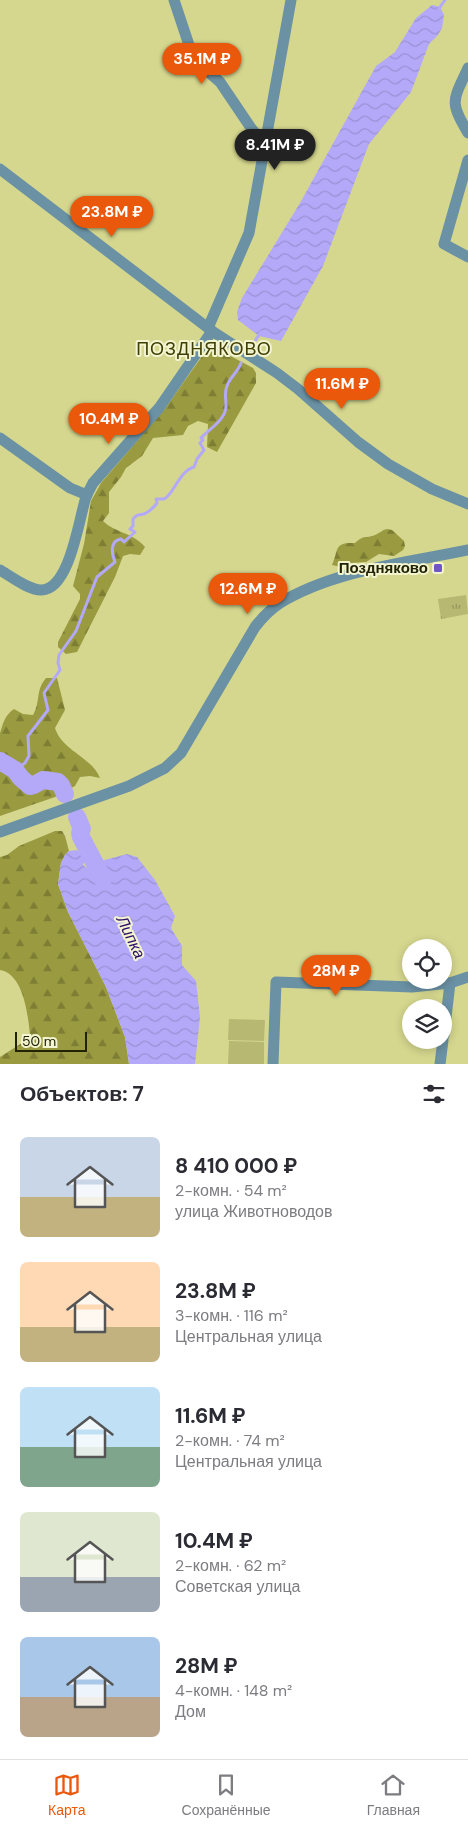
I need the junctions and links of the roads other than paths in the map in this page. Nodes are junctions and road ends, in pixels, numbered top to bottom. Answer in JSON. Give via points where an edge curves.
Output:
{"nodes":[{"id":1,"x":174,"y":0,"type":"edge"},
{"id":2,"x":291,"y":0,"type":"edge"},
{"id":3,"x":468,"y":68,"type":"edge"},
{"id":4,"x":468,"y":134,"type":"edge"},
{"id":5,"x":266,"y":146,"type":"junction"},
{"id":6,"x":468,"y":160,"type":"edge"},
{"id":7,"x":0,"y":169,"type":"edge"},
{"id":8,"x":468,"y":257,"type":"edge"},
{"id":9,"x":210,"y":329,"type":"junction"},
{"id":10,"x":0,"y":438,"type":"edge"},
{"id":11,"x":87,"y":495,"type":"junction"},
{"id":12,"x":468,"y":504,"type":"edge"},
{"id":13,"x":468,"y":550,"type":"edge"},
{"id":14,"x":0,"y":570,"type":"edge"},
{"id":15,"x":0,"y":832,"type":"edge"},
{"id":16,"x":468,"y":978,"type":"edge"},
{"id":17,"x":452,"y":982,"type":"edge"},
{"id":18,"x":402,"y":987,"type":"edge"},
{"id":19,"x":442,"y":1049,"type":"edge"},
{"id":20,"x":273,"y":1064,"type":"edge"},
{"id":21,"x":440,"y":1064,"type":"edge"}],
"edges":[{"from":1,"to":5,"type":"street","via":[[197,62],[220,82]]},
{"from":2,"to":5,"type":"street"},
{"from":3,"to":4,"type":"street","via":[[454,103]]},
{"from":5,"to":9,"type":"street","via":[[249,233]]},
{"from":6,"to":8,"type":"street","via":[[444,244]]},
{"from":7,"to":9,"type":"street"},
{"from":9,"to":11,"type":"street","via":[[159,408],[93,483]]},
{"from":9,"to":12,"type":"street","via":[[277,373],[388,464],[432,489]]},
{"from":10,"to":11,"type":"street","via":[[70,488]]},
{"from":11,"to":14,"type":"street","via":[[69,558],[56,583],[42,590],[32,589]]},
{"from":13,"to":15,"type":"street","via":[[334,579],[278,604],[255,628],[181,753],[164,768],[129,786]]},
{"from":16,"to":17,"type":"street"},
{"from":18,"to":20,"type":"street","via":[[276,982]]},
{"from":19,"to":21,"type":"street"}]}
